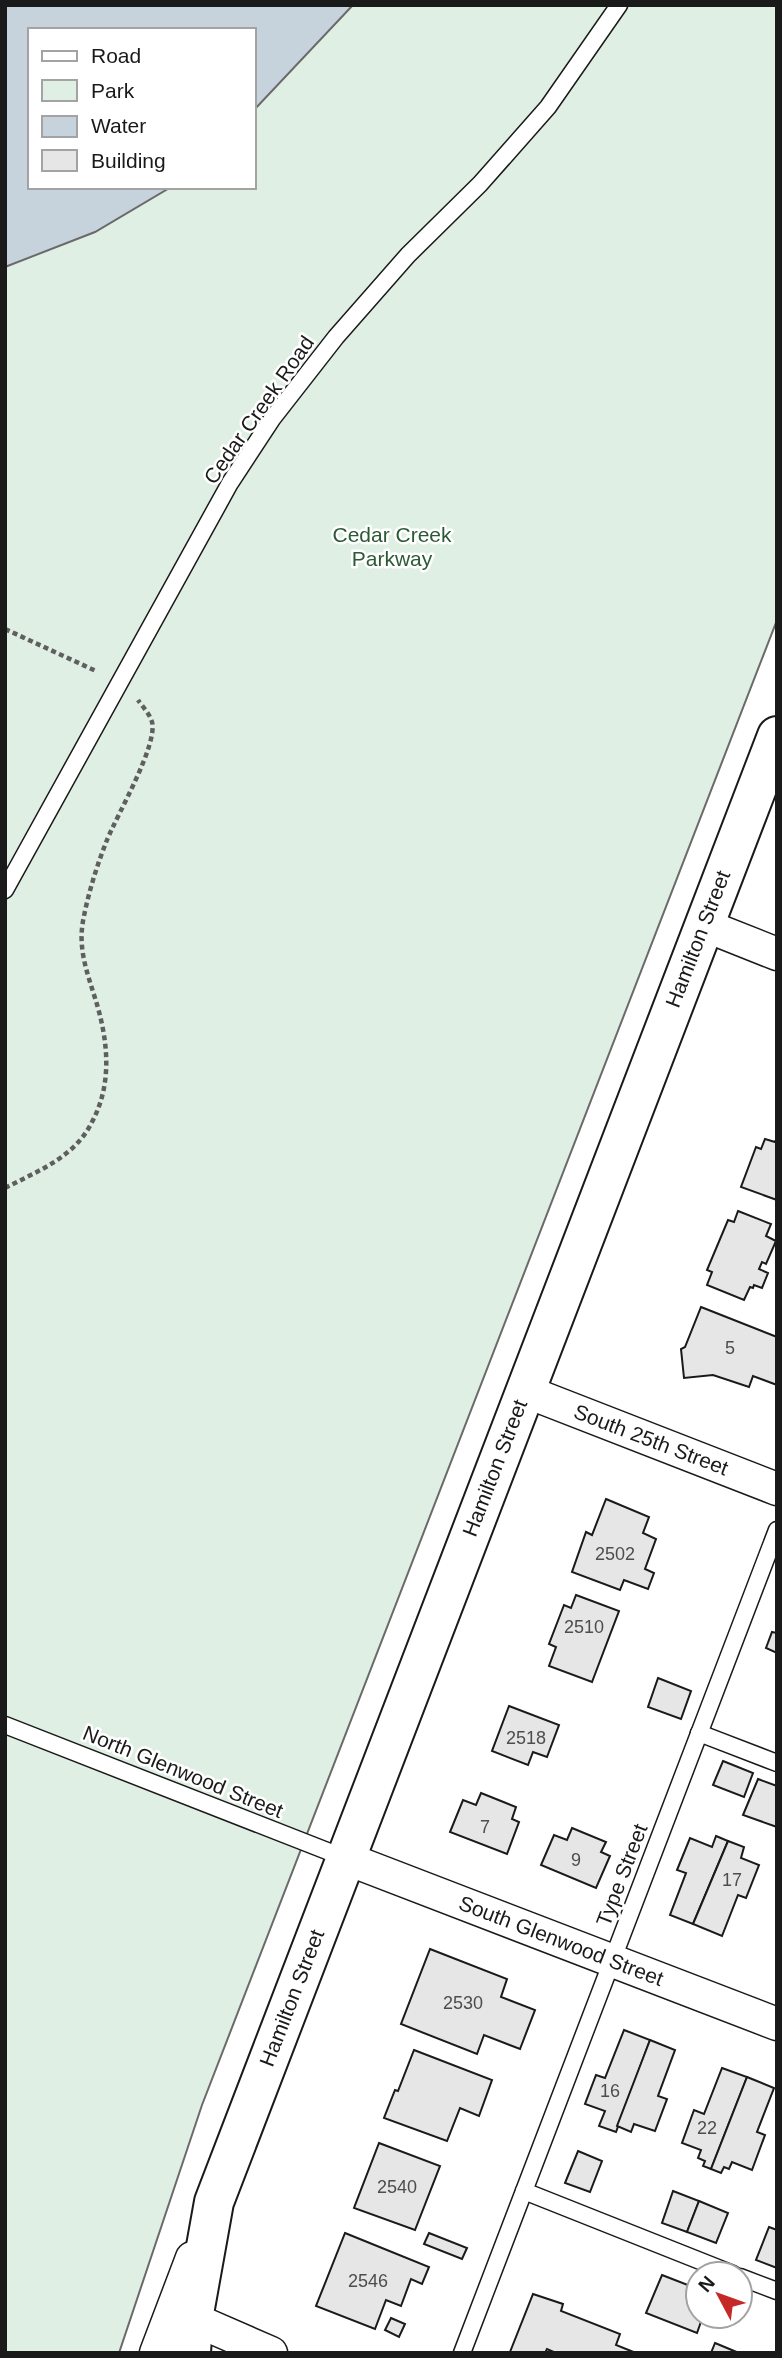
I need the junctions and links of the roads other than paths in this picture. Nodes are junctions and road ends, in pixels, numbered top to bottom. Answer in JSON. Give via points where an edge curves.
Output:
{"nodes":[{"id":1,"x":619,"y":5,"type":"edge"},
{"id":2,"x":777,"y":736,"type":"edge"},
{"id":3,"x":5,"y":890,"type":"edge"},
{"id":4,"x":704,"y":925,"type":"junction"},
{"id":5,"x":777,"y":954,"type":"edge"},
{"id":6,"x":525,"y":1391,"type":"junction"},
{"id":7,"x":777,"y":1489,"type":"edge"},
{"id":8,"x":777,"y":1530,"type":"edge"},
{"id":9,"x":5,"y":1724,"type":"edge"},
{"id":10,"x":699,"y":1733,"type":"junction"},
{"id":11,"x":777,"y":1763,"type":"edge"},
{"id":12,"x":345,"y":1858,"type":"junction"},
{"id":13,"x":612,"y":1961,"type":"junction"},
{"id":14,"x":777,"y":2024,"type":"edge"},
{"id":15,"x":524,"y":2191,"type":"junction"},
{"id":16,"x":214,"y":2202,"type":"junction"},
{"id":17,"x":698,"y":2260,"type":"edge"},
{"id":18,"x":754,"y":2282,"type":"edge"},
{"id":19,"x":777,"y":2291,"type":"edge"},
{"id":20,"x":192,"y":2336,"type":"edge"},
{"id":21,"x":156,"y":2353,"type":"edge"},
{"id":22,"x":271,"y":2353,"type":"edge"},
{"id":23,"x":462,"y":2353,"type":"edge"}],
"edges":[{"from":1,"to":3,"type":"lane","name":"Cedar Creek Road","via":[[548,107],[390,275],[272,419],[230,483]]},
{"from":2,"to":4,"type":"main road","name":"Hamilton Street"},
{"from":4,"to":5,"type":"street"},
{"from":4,"to":6,"type":"main road","name":"Hamilton Street"},
{"from":6,"to":7,"type":"street","name":"South 25th Street"},
{"from":6,"to":12,"type":"main road","name":"Hamilton Street"},
{"from":8,"to":10,"type":"lane","name":"Type Street"},
{"from":9,"to":12,"type":"lane","name":"North Glenwood Street"},
{"from":10,"to":11,"type":"lane"},
{"from":10,"to":13,"type":"lane","name":"Type Street"},
{"from":12,"to":13,"type":"street","name":"South Glenwood Street"},
{"from":12,"to":16,"type":"main road","name":"Hamilton Street"},
{"from":13,"to":14,"type":"street","name":"South Glenwood Street"},
{"from":13,"to":15,"type":"lane","name":"Type Street"},
{"from":15,"to":17,"type":"lane"},
{"from":15,"to":23,"type":"lane","name":"Type Street"},
{"from":16,"to":20,"type":"main road","name":"Hamilton Street"},
{"from":16,"to":21,"type":"street","name":"Hamilton Street"},
{"from":18,"to":19,"type":"lane"},
{"from":20,"to":22,"type":"street"}]}
